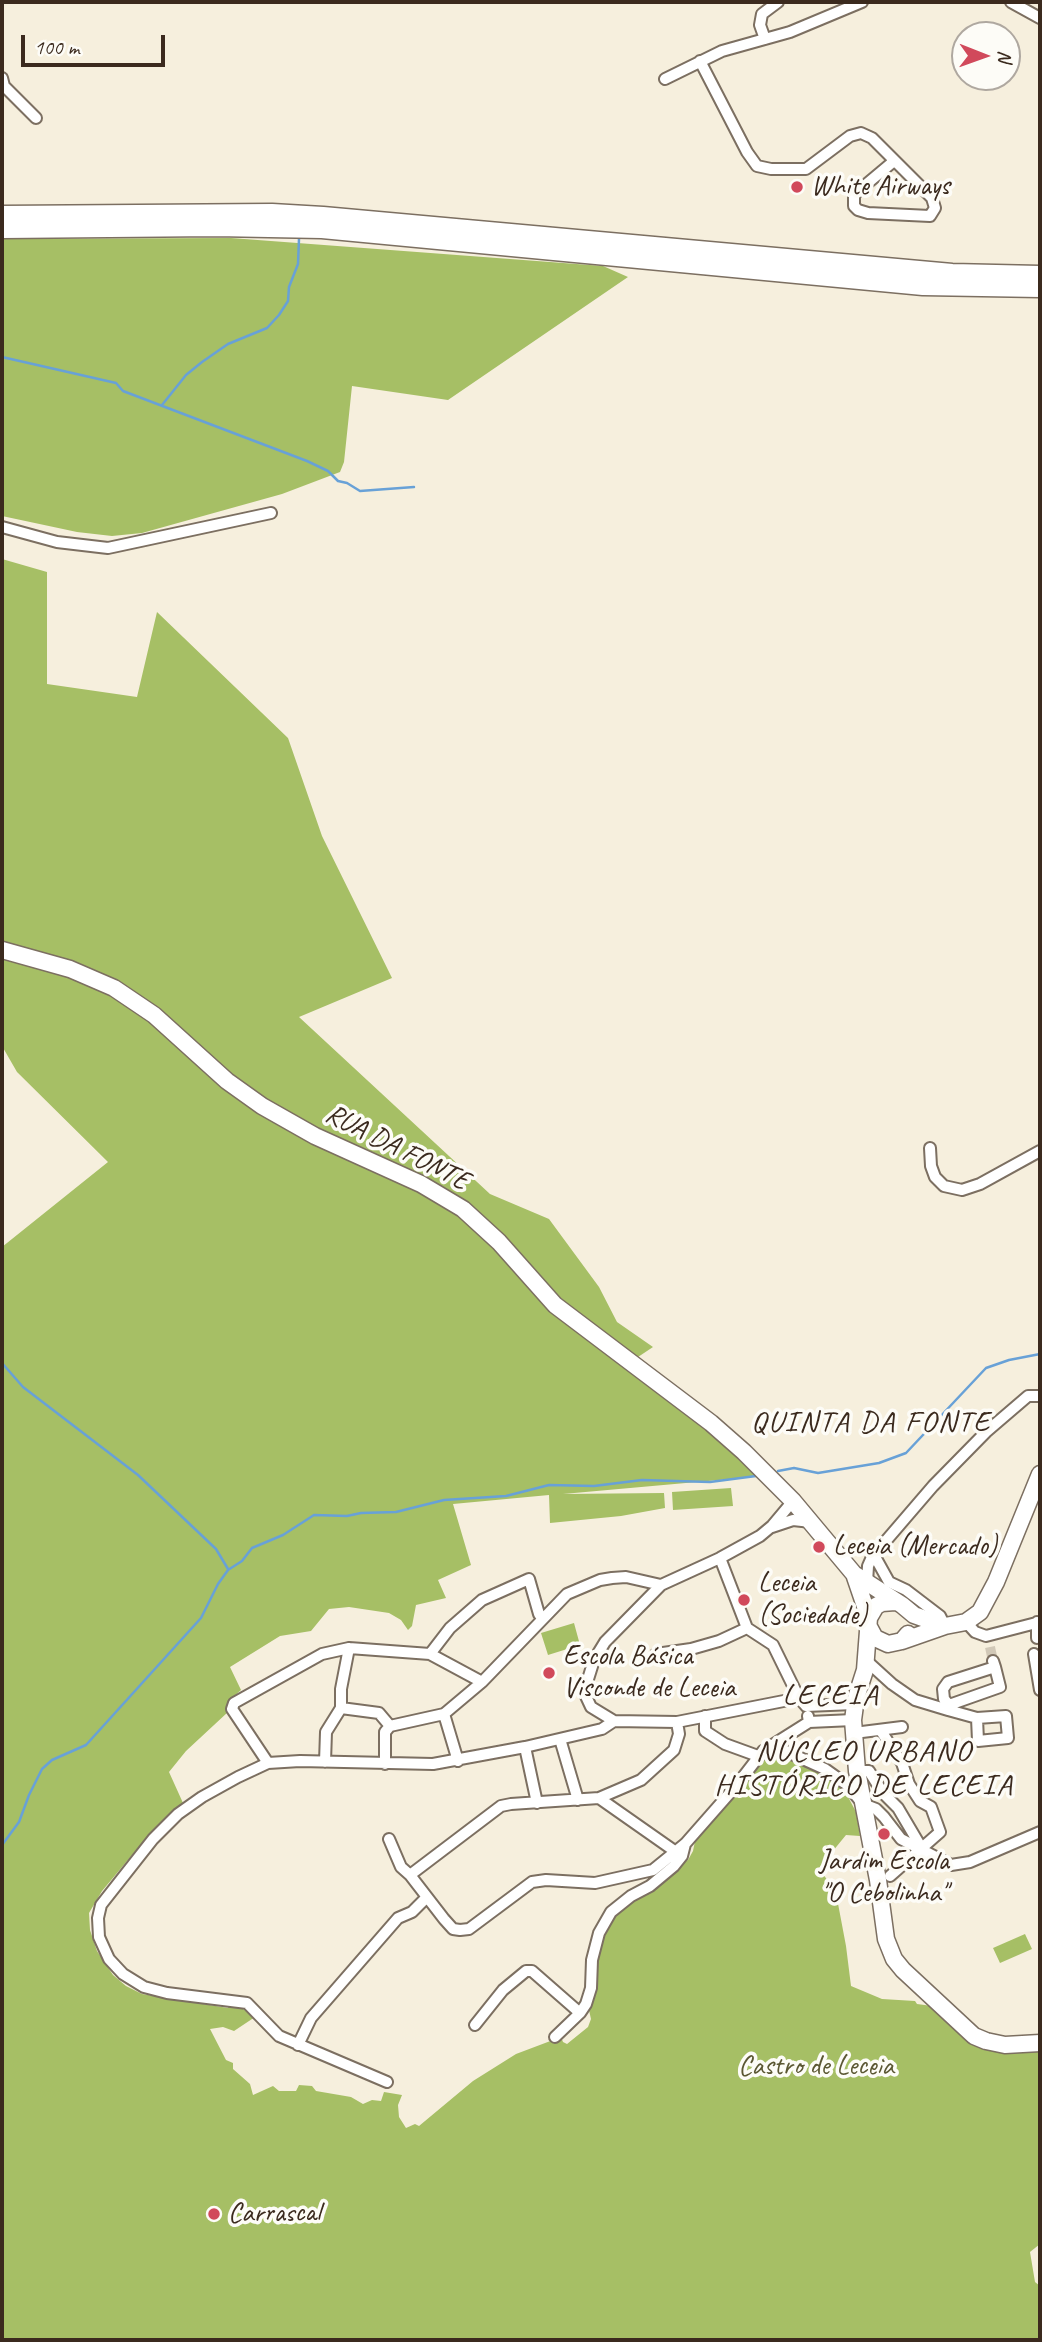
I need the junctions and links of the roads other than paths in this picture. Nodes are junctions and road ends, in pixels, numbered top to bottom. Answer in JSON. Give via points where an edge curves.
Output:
{"nodes":[{"id":1,"x":778,"y":2,"type":"edge"},
{"id":2,"x":862,"y":2,"type":"edge"},
{"id":3,"x":1011,"y":2,"type":"edge"},
{"id":4,"x":1040,"y":18,"type":"edge"},
{"id":5,"x":765,"y":39,"type":"junction"},
{"id":6,"x":700,"y":61,"type":"junction"},
{"id":7,"x":2,"y":78,"type":"edge"},
{"id":8,"x":665,"y":79,"type":"dead end"},
{"id":9,"x":36,"y":118,"type":"dead end"},
{"id":10,"x":894,"y":161,"type":"junction"},
{"id":11,"x":2,"y":215,"type":"edge"},
{"id":12,"x":2,"y":229,"type":"edge"},
{"id":13,"x":1040,"y":275,"type":"edge"},
{"id":14,"x":1040,"y":288,"type":"edge"},
{"id":15,"x":271,"y":513,"type":"dead end"},
{"id":16,"x":2,"y":527,"type":"edge"},
{"id":17,"x":2,"y":950,"type":"edge"},
{"id":18,"x":930,"y":1148,"type":"dead end"},
{"id":19,"x":1040,"y":1151,"type":"edge"},
{"id":20,"x":1040,"y":1396,"type":"edge"},
{"id":21,"x":1040,"y":1474,"type":"edge"},
{"id":22,"x":793,"y":1501,"type":"junction"},
{"id":23,"x":811,"y":1522,"type":"junction"},
{"id":24,"x":770,"y":1528,"type":"junction"},
{"id":25,"x":874,"y":1555,"type":"junction"},
{"id":26,"x":720,"y":1558,"type":"junction"},
{"id":27,"x":857,"y":1575,"type":"junction"},
{"id":28,"x":661,"y":1585,"type":"junction"},
{"id":29,"x":901,"y":1605,"type":"junction"},
{"id":30,"x":542,"y":1618,"type":"junction"},
{"id":31,"x":869,"y":1622,"type":"junction"},
{"id":32,"x":966,"y":1622,"type":"junction"},
{"id":33,"x":946,"y":1626,"type":"junction"},
{"id":34,"x":747,"y":1628,"type":"junction"},
{"id":35,"x":1038,"y":1629,"type":"edge"},
{"id":36,"x":899,"y":1642,"type":"junction"},
{"id":37,"x":349,"y":1648,"type":"junction"},
{"id":38,"x":430,"y":1654,"type":"junction"},
{"id":39,"x":656,"y":1654,"type":"dead end"},
{"id":40,"x":1036,"y":1657,"type":"edge"},
{"id":41,"x":867,"y":1667,"type":"junction"},
{"id":42,"x":1039,"y":1678,"type":"edge"},
{"id":43,"x":482,"y":1682,"type":"junction"},
{"id":44,"x":1040,"y":1690,"type":"edge"},
{"id":45,"x":802,"y":1702,"type":"junction"},
{"id":46,"x":341,"y":1708,"type":"junction"},
{"id":47,"x":948,"y":1708,"type":"junction"},
{"id":48,"x":444,"y":1714,"type":"junction"},
{"id":49,"x":854,"y":1714,"type":"junction"},
{"id":50,"x":705,"y":1716,"type":"junction"},
{"id":51,"x":977,"y":1718,"type":"dead end"},
{"id":52,"x":614,"y":1721,"type":"junction"},
{"id":53,"x":677,"y":1722,"type":"junction"},
{"id":54,"x":809,"y":1722,"type":"junction"},
{"id":55,"x":390,"y":1726,"type":"junction"},
{"id":56,"x":902,"y":1727,"type":"dead end"},
{"id":57,"x":881,"y":1731,"type":"junction"},
{"id":58,"x":559,"y":1739,"type":"junction"},
{"id":59,"x":772,"y":1745,"type":"junction"},
{"id":60,"x":525,"y":1747,"type":"junction"},
{"id":61,"x":758,"y":1756,"type":"junction"},
{"id":62,"x":458,"y":1761,"type":"junction"},
{"id":63,"x":325,"y":1762,"type":"junction"},
{"id":64,"x":268,"y":1763,"type":"junction"},
{"id":65,"x":339,"y":1763,"type":"junction"},
{"id":66,"x":385,"y":1764,"type":"junction"},
{"id":67,"x":857,"y":1771,"type":"junction"},
{"id":68,"x":342,"y":1776,"type":"dead end"},
{"id":69,"x":599,"y":1798,"type":"junction"},
{"id":70,"x":578,"y":1800,"type":"junction"},
{"id":71,"x":537,"y":1803,"type":"junction"},
{"id":72,"x":863,"y":1804,"type":"junction"},
{"id":73,"x":1040,"y":1832,"type":"edge"},
{"id":74,"x":388,"y":1839,"type":"dead end"},
{"id":75,"x":685,"y":1844,"type":"junction"},
{"id":76,"x":919,"y":1848,"type":"junction"},
{"id":77,"x":676,"y":1852,"type":"junction"},
{"id":78,"x":410,"y":1875,"type":"junction"},
{"id":79,"x":890,"y":1876,"type":"dead end"},
{"id":80,"x":427,"y":1897,"type":"junction"},
{"id":81,"x":580,"y":2013,"type":"junction"},
{"id":82,"x":475,"y":2025,"type":"dead end"},
{"id":83,"x":555,"y":2037,"type":"dead end"},
{"id":84,"x":1040,"y":2043,"type":"edge"},
{"id":85,"x":298,"y":2045,"type":"junction"},
{"id":86,"x":387,"y":2082,"type":"dead end"}],
"edges":[{"from":1,"to":5,"type":"street","via":[[762,14]]},
{"from":2,"to":5,"type":"street"},
{"from":3,"to":4,"type":"street"},
{"from":5,"to":6,"type":"street"},
{"from":6,"to":8,"type":"street"},
{"from":6,"to":10,"type":"street","via":[[757,166],[806,169],[850,136],[861,133]]},
{"from":7,"to":9,"type":"street"},
{"from":10,"to":10,"type":"street","via":[[854,195],[854,206],[868,213],[930,216],[935,208],[932,198]]},
{"from":11,"to":13,"type":"main road","via":[[323,216],[952,273]]},
{"from":12,"to":14,"type":"main road","via":[[322,229],[923,286]]},
{"from":15,"to":16,"type":"street","via":[[108,548],[57,542]]},
{"from":17,"to":22,"type":"main road","name":"RUA DA FONTE","via":[[70,969],[114,988],[154,1015],[227,1081],[280,1117],[463,1209],[555,1305],[711,1423]]},
{"from":18,"to":19,"type":"street","via":[[935,1177],[944,1186],[962,1190]]},
{"from":20,"to":25,"type":"street","via":[[1028,1396],[986,1432]]},
{"from":21,"to":32,"type":"main road","via":[[987,1603]]},
{"from":22,"to":23,"type":"main road","name":"RUA DA FONTE"},
{"from":22,"to":24,"type":"street"},
{"from":23,"to":24,"type":"street","via":[[793,1520]]},
{"from":23,"to":27,"type":"main road","name":"RUA DA FONTE"},
{"from":24,"to":26,"type":"street"},
{"from":25,"to":27,"type":"street"},
{"from":25,"to":33,"type":"street","via":[[889,1582],[940,1616]]},
{"from":26,"to":28,"type":"street"},
{"from":26,"to":34,"type":"street"},
{"from":27,"to":29,"type":"main road","name":"RUA DA FONTE"},
{"from":27,"to":31,"type":"main road","name":"RUA DA FONTE"},
{"from":28,"to":30,"type":"street","via":[[626,1577],[600,1580],[568,1594]]},
{"from":28,"to":52,"type":"street","via":[[605,1642],[585,1685],[591,1707]]},
{"from":29,"to":31,"type":"main road","via":[[882,1602]]},
{"from":29,"to":33,"type":"main road","name":"RUA DA FONTE"},
{"from":29,"to":36,"type":"main road","via":[[912,1622]]},
{"from":30,"to":38,"type":"street","via":[[529,1579],[482,1600],[450,1628]]},
{"from":30,"to":43,"type":"street"},
{"from":31,"to":36,"type":"main road","via":[[881,1643]]},
{"from":31,"to":41,"type":"main road"},
{"from":32,"to":33,"type":"main road"},
{"from":32,"to":35,"type":"street","via":[[988,1641]]},
{"from":33,"to":36,"type":"main road"},
{"from":34,"to":39,"type":"street","via":[[719,1641]]},
{"from":34,"to":45,"type":"street","via":[[773,1645]]},
{"from":36,"to":41,"type":"main road"},
{"from":37,"to":38,"type":"street"},
{"from":37,"to":46,"type":"street"},
{"from":37,"to":64,"type":"street","via":[[322,1654],[234,1703],[232,1709]]},
{"from":38,"to":43,"type":"street"},
{"from":40,"to":42,"type":"street"},
{"from":41,"to":47,"type":"street","via":[[915,1700]]},
{"from":41,"to":49,"type":"main road"},
{"from":42,"to":44,"type":"street"},
{"from":43,"to":48,"type":"street"},
{"from":45,"to":49,"type":"street"},
{"from":45,"to":50,"type":"street"},
{"from":45,"to":54,"type":"street"},
{"from":46,"to":55,"type":"street","via":[[379,1713]]},
{"from":46,"to":63,"type":"street","via":[[326,1732]]},
{"from":47,"to":47,"type":"street","via":[[1000,1687],[994,1664],[948,1682],[943,1689]]},
{"from":47,"to":51,"type":"street"},
{"from":48,"to":55,"type":"street"},
{"from":48,"to":62,"type":"street"},
{"from":49,"to":54,"type":"street"},
{"from":49,"to":57,"type":"street"},
{"from":49,"to":67,"type":"main road"},
{"from":50,"to":53,"type":"street"},
{"from":50,"to":61,"type":"street","via":[[705,1731]]},
{"from":52,"to":53,"type":"street"},
{"from":52,"to":58,"type":"street","via":[[602,1729]]},
{"from":53,"to":69,"type":"street","via":[[674,1750],[641,1780]]},
{"from":54,"to":59,"type":"street"},
{"from":55,"to":66,"type":"street","via":[[385,1732]]},
{"from":56,"to":57,"type":"street"},
{"from":57,"to":76,"type":"street","via":[[920,1801],[932,1807],[940,1832]]},
{"from":58,"to":60,"type":"street"},
{"from":58,"to":70,"type":"street"},
{"from":59,"to":61,"type":"street"},
{"from":59,"to":72,"type":"street","via":[[825,1769]]},
{"from":60,"to":62,"type":"street"},
{"from":60,"to":71,"type":"street"},
{"from":61,"to":75,"type":"street"},
{"from":62,"to":66,"type":"street"},
{"from":63,"to":64,"type":"street"},
{"from":63,"to":65,"type":"street"},
{"from":64,"to":85,"type":"street","via":[[202,1797],[153,1839],[101,1905],[99,1937],[123,1975],[144,1987],[247,2003],[279,2036]]},
{"from":65,"to":66,"type":"street"},
{"from":65,"to":68,"type":"street"},
{"from":67,"to":72,"type":"main road"},
{"from":67,"to":76,"type":"street","via":[[869,1771],[898,1808]]},
{"from":69,"to":70,"type":"street"},
{"from":69,"to":77,"type":"street"},
{"from":70,"to":71,"type":"street"},
{"from":71,"to":78,"type":"street","via":[[501,1806]]},
{"from":72,"to":76,"type":"street","via":[[876,1810],[901,1839]]},
{"from":72,"to":84,"type":"main road","via":[[886,1939],[894,1959],[974,2036],[1005,2045]]},
{"from":73,"to":76,"type":"street","via":[[970,1862],[951,1865]]},
{"from":74,"to":78,"type":"street","via":[[401,1867]]},
{"from":75,"to":77,"type":"street"},
{"from":75,"to":81,"type":"street","via":[[674,1866],[611,1912],[599,1933],[591,1988]]},
{"from":76,"to":79,"type":"street"},
{"from":77,"to":80,"type":"street","via":[[653,1870],[611,1881],[532,1882],[476,1924],[460,1930],[453,1928]]},
{"from":78,"to":80,"type":"street"},
{"from":80,"to":85,"type":"street","via":[[398,1918],[311,2018]]},
{"from":81,"to":82,"type":"street","via":[[532,1971],[526,1971],[503,1990]]},
{"from":81,"to":83,"type":"street"},
{"from":85,"to":86,"type":"street"}]}
